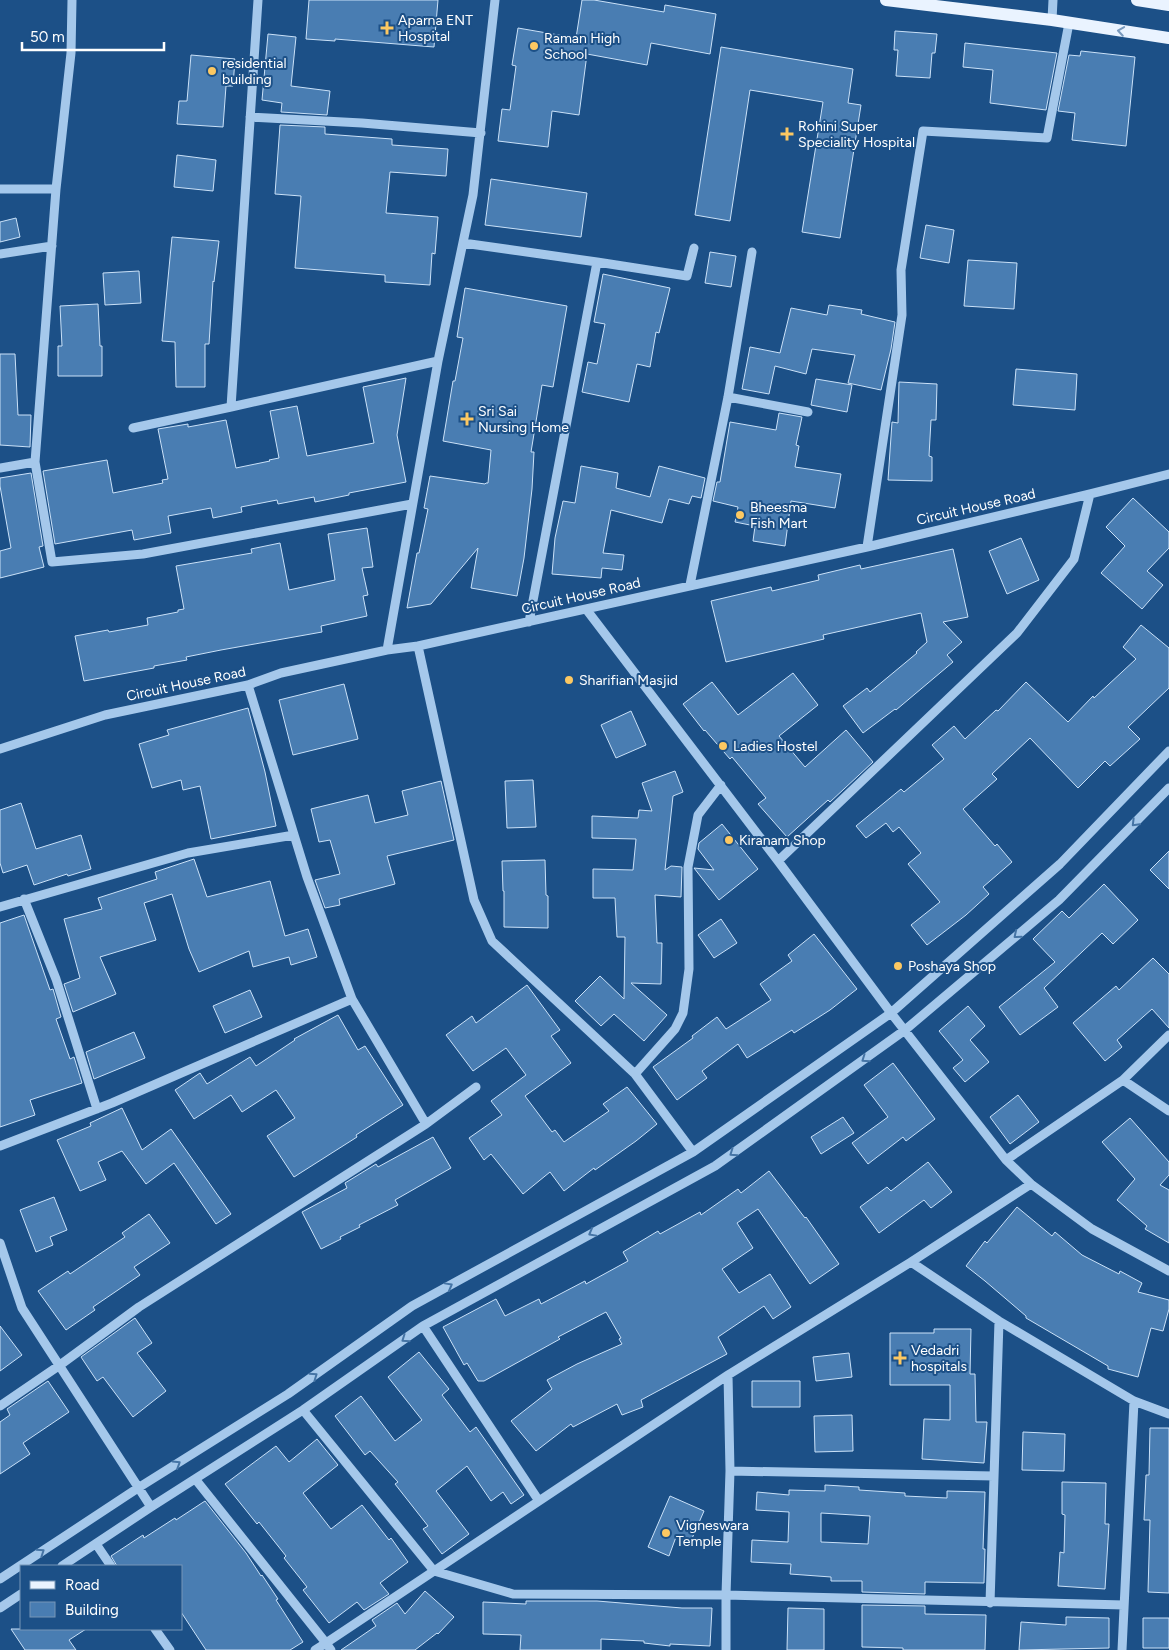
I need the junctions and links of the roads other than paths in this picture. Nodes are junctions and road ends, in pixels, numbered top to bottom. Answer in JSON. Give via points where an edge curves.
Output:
{"nodes":[{"id":1,"x":72,"y":0,"type":"edge"},
{"id":2,"x":258,"y":0,"type":"edge"},
{"id":3,"x":494,"y":0,"type":"edge"},
{"id":4,"x":886,"y":0,"type":"edge"},
{"id":5,"x":1053,"y":0,"type":"edge"},
{"id":6,"x":1137,"y":0,"type":"edge"},
{"id":7,"x":1169,"y":5,"type":"edge"},
{"id":8,"x":1052,"y":20,"type":"junction"},
{"id":9,"x":1069,"y":23,"type":"junction"},
{"id":10,"x":1169,"y":38,"type":"edge"},
{"id":11,"x":250,"y":117,"type":"junction"},
{"id":12,"x":481,"y":133,"type":"junction"},
{"id":13,"x":0,"y":189,"type":"edge"},
{"id":14,"x":56,"y":189,"type":"junction"},
{"id":15,"x":463,"y":243,"type":"junction"},
{"id":16,"x":52,"y":246,"type":"junction"},
{"id":17,"x":694,"y":248,"type":"dead end"},
{"id":18,"x":752,"y":252,"type":"dead end"},
{"id":19,"x":0,"y":254,"type":"edge"},
{"id":20,"x":597,"y":262,"type":"junction"},
{"id":21,"x":438,"y":362,"type":"junction"},
{"id":22,"x":728,"y":397,"type":"junction"},
{"id":23,"x":231,"y":407,"type":"junction"},
{"id":24,"x":808,"y":412,"type":"dead end"},
{"id":25,"x":133,"y":428,"type":"dead end"},
{"id":26,"x":34,"y":462,"type":"junction"},
{"id":27,"x":0,"y":468,"type":"edge"},
{"id":28,"x":1169,"y":474,"type":"edge"},
{"id":29,"x":1090,"y":494,"type":"junction"},
{"id":30,"x":412,"y":504,"type":"junction"},
{"id":31,"x":867,"y":546,"type":"junction"},
{"id":32,"x":690,"y":585,"type":"junction"},
{"id":33,"x":586,"y":609,"type":"junction"},
{"id":34,"x":529,"y":622,"type":"junction"},
{"id":35,"x":418,"y":646,"type":"junction"},
{"id":36,"x":387,"y":650,"type":"junction"},
{"id":37,"x":248,"y":685,"type":"junction"},
{"id":38,"x":0,"y":749,"type":"edge"},
{"id":39,"x":1169,"y":751,"type":"edge"},
{"id":40,"x":721,"y":785,"type":"junction"},
{"id":41,"x":1169,"y":788,"type":"edge"},
{"id":42,"x":294,"y":835,"type":"junction"},
{"id":43,"x":778,"y":861,"type":"junction"},
{"id":44,"x":24,"y":899,"type":"junction"},
{"id":45,"x":0,"y":907,"type":"edge"},
{"id":46,"x":352,"y":999,"type":"junction"},
{"id":47,"x":891,"y":1013,"type":"junction"},
{"id":48,"x":905,"y":1030,"type":"junction"},
{"id":49,"x":1169,"y":1036,"type":"edge"},
{"id":50,"x":635,"y":1074,"type":"junction"},
{"id":51,"x":1123,"y":1080,"type":"junction"},
{"id":52,"x":476,"y":1087,"type":"dead end"},
{"id":53,"x":97,"y":1109,"type":"junction"},
{"id":54,"x":1169,"y":1111,"type":"edge"},
{"id":55,"x":426,"y":1124,"type":"junction"},
{"id":56,"x":0,"y":1146,"type":"edge"},
{"id":57,"x":693,"y":1152,"type":"junction"},
{"id":58,"x":1006,"y":1160,"type":"junction"},
{"id":59,"x":1031,"y":1184,"type":"junction"},
{"id":60,"x":0,"y":1243,"type":"edge"},
{"id":61,"x":911,"y":1262,"type":"junction"},
{"id":62,"x":1169,"y":1271,"type":"edge"},
{"id":63,"x":1000,"y":1321,"type":"junction"},
{"id":64,"x":423,"y":1326,"type":"junction"},
{"id":65,"x":60,"y":1365,"type":"junction"},
{"id":66,"x":728,"y":1374,"type":"junction"},
{"id":67,"x":1134,"y":1401,"type":"junction"},
{"id":68,"x":0,"y":1406,"type":"edge"},
{"id":69,"x":303,"y":1410,"type":"junction"},
{"id":70,"x":1169,"y":1414,"type":"edge"},
{"id":71,"x":730,"y":1471,"type":"junction"},
{"id":72,"x":994,"y":1476,"type":"junction"},
{"id":73,"x":196,"y":1480,"type":"junction"},
{"id":74,"x":138,"y":1488,"type":"junction"},
{"id":75,"x":539,"y":1501,"type":"junction"},
{"id":76,"x":151,"y":1507,"type":"junction"},
{"id":77,"x":96,"y":1544,"type":"junction"},
{"id":78,"x":21,"y":1565,"type":"edge"},
{"id":79,"x":64,"y":1565,"type":"edge"},
{"id":80,"x":111,"y":1565,"type":"edge"},
{"id":81,"x":20,"y":1566,"type":"edge"},
{"id":82,"x":434,"y":1571,"type":"junction"},
{"id":83,"x":0,"y":1579,"type":"edge"},
{"id":84,"x":20,"y":1595,"type":"edge"},
{"id":85,"x":726,"y":1595,"type":"junction"},
{"id":86,"x":990,"y":1603,"type":"junction"},
{"id":87,"x":1124,"y":1605,"type":"junction"},
{"id":88,"x":0,"y":1608,"type":"edge"},
{"id":89,"x":156,"y":1630,"type":"edge"},
{"id":90,"x":329,"y":1647,"type":"edge"},
{"id":91,"x":170,"y":1650,"type":"edge"},
{"id":92,"x":315,"y":1650,"type":"edge"},
{"id":93,"x":726,"y":1650,"type":"edge"},
{"id":94,"x":1122,"y":1650,"type":"edge"}],
"edges":[{"from":1,"to":14,"type":"street","via":[[71,53]]},
{"from":2,"to":11,"type":"street"},
{"from":3,"to":12,"type":"street"},
{"from":4,"to":8,"type":"main road"},
{"from":5,"to":8,"type":"street"},
{"from":6,"to":7,"type":"main road"},
{"from":8,"to":9,"type":"main road"},
{"from":10,"to":9,"type":"main road","one_way":true},
{"from":9,"to":31,"type":"street","via":[[1048,138],[922,131],[900,270],[902,315]]},
{"from":11,"to":12,"type":"street"},
{"from":11,"to":23,"type":"street"},
{"from":12,"to":15,"type":"street"},
{"from":13,"to":14,"type":"street"},
{"from":14,"to":16,"type":"street"},
{"from":15,"to":20,"type":"street"},
{"from":15,"to":21,"type":"street"},
{"from":16,"to":19,"type":"street"},
{"from":16,"to":26,"type":"street"},
{"from":17,"to":20,"type":"street","via":[[687,276]]},
{"from":18,"to":22,"type":"street"},
{"from":20,"to":34,"type":"street"},
{"from":21,"to":23,"type":"street"},
{"from":21,"to":30,"type":"street"},
{"from":22,"to":24,"type":"street"},
{"from":22,"to":32,"type":"street"},
{"from":23,"to":25,"type":"street"},
{"from":26,"to":27,"type":"street"},
{"from":26,"to":30,"type":"street","via":[[52,562],[143,554]]},
{"from":28,"to":29,"type":"street","name":"Circuit House Road"},
{"from":29,"to":31,"type":"street","name":"Circuit House Road"},
{"from":29,"to":43,"type":"street","via":[[1074,559],[1017,633]]},
{"from":30,"to":36,"type":"street"},
{"from":31,"to":32,"type":"street","name":"Circuit House Road"},
{"from":32,"to":33,"type":"street","name":"Circuit House Road"},
{"from":33,"to":34,"type":"street","name":"Circuit House Road"},
{"from":33,"to":40,"type":"street"},
{"from":34,"to":35,"type":"street","name":"Circuit House Road"},
{"from":35,"to":36,"type":"street","name":"Circuit House Road"},
{"from":35,"to":50,"type":"street","via":[[474,900],[492,941]]},
{"from":36,"to":37,"type":"street","name":"Circuit House Road","via":[[281,673]]},
{"from":37,"to":38,"type":"street","name":"Circuit House Road","via":[[105,715]]},
{"from":37,"to":42,"type":"street"},
{"from":39,"to":47,"type":"street","via":[[1060,864]]},
{"from":40,"to":43,"type":"street"},
{"from":40,"to":50,"type":"street","via":[[698,815],[688,867],[689,969],[683,1013],[676,1029]]},
{"from":41,"to":48,"type":"street","one_way":true,"via":[[1059,900]]},
{"from":42,"to":44,"type":"street","via":[[188,853]]},
{"from":42,"to":46,"type":"street"},
{"from":43,"to":47,"type":"street"},
{"from":44,"to":45,"type":"street"},
{"from":44,"to":53,"type":"street","via":[[56,979]]},
{"from":46,"to":53,"type":"street"},
{"from":46,"to":55,"type":"street"},
{"from":47,"to":48,"type":"street"},
{"from":47,"to":57,"type":"street"},
{"from":48,"to":58,"type":"street"},
{"from":48,"to":64,"type":"street","one_way":true,"via":[[715,1166]]},
{"from":49,"to":51,"type":"street"},
{"from":50,"to":57,"type":"street"},
{"from":51,"to":54,"type":"street"},
{"from":51,"to":58,"type":"street"},
{"from":52,"to":55,"type":"street"},
{"from":53,"to":56,"type":"street"},
{"from":55,"to":65,"type":"street","via":[[139,1307]]},
{"from":74,"to":57,"type":"street","one_way":true,"via":[[288,1394],[412,1306]]},
{"from":58,"to":59,"type":"street"},
{"from":59,"to":61,"type":"street"},
{"from":59,"to":62,"type":"street","via":[[1092,1229]]},
{"from":60,"to":65,"type":"street","via":[[22,1308]]},
{"from":61,"to":63,"type":"street"},
{"from":61,"to":66,"type":"street"},
{"from":63,"to":67,"type":"street"},
{"from":63,"to":72,"type":"street"},
{"from":64,"to":69,"type":"street","one_way":true},
{"from":64,"to":75,"type":"street"},
{"from":65,"to":68,"type":"street"},
{"from":65,"to":74,"type":"street"},
{"from":66,"to":71,"type":"street"},
{"from":66,"to":75,"type":"street"},
{"from":67,"to":70,"type":"street"},
{"from":67,"to":87,"type":"street"},
{"from":69,"to":73,"type":"street"},
{"from":69,"to":82,"type":"street"},
{"from":71,"to":72,"type":"street"},
{"from":71,"to":85,"type":"street"},
{"from":72,"to":86,"type":"street"},
{"from":73,"to":76,"type":"street"},
{"from":73,"to":90,"type":"street"},
{"from":74,"to":76,"type":"street"},
{"from":78,"to":74,"type":"street","one_way":true},
{"from":75,"to":82,"type":"street"},
{"from":76,"to":77,"type":"street"},
{"from":77,"to":79,"type":"street"},
{"from":77,"to":80,"type":"street"},
{"from":83,"to":81,"type":"street","one_way":true},
{"from":82,"to":85,"type":"street","via":[[513,1594]]},
{"from":82,"to":90,"type":"street"},
{"from":84,"to":88,"type":"street"},
{"from":85,"to":86,"type":"street"},
{"from":85,"to":93,"type":"street"},
{"from":86,"to":87,"type":"street"},
{"from":87,"to":94,"type":"street"},
{"from":89,"to":91,"type":"street"},
{"from":90,"to":92,"type":"street"}]}
